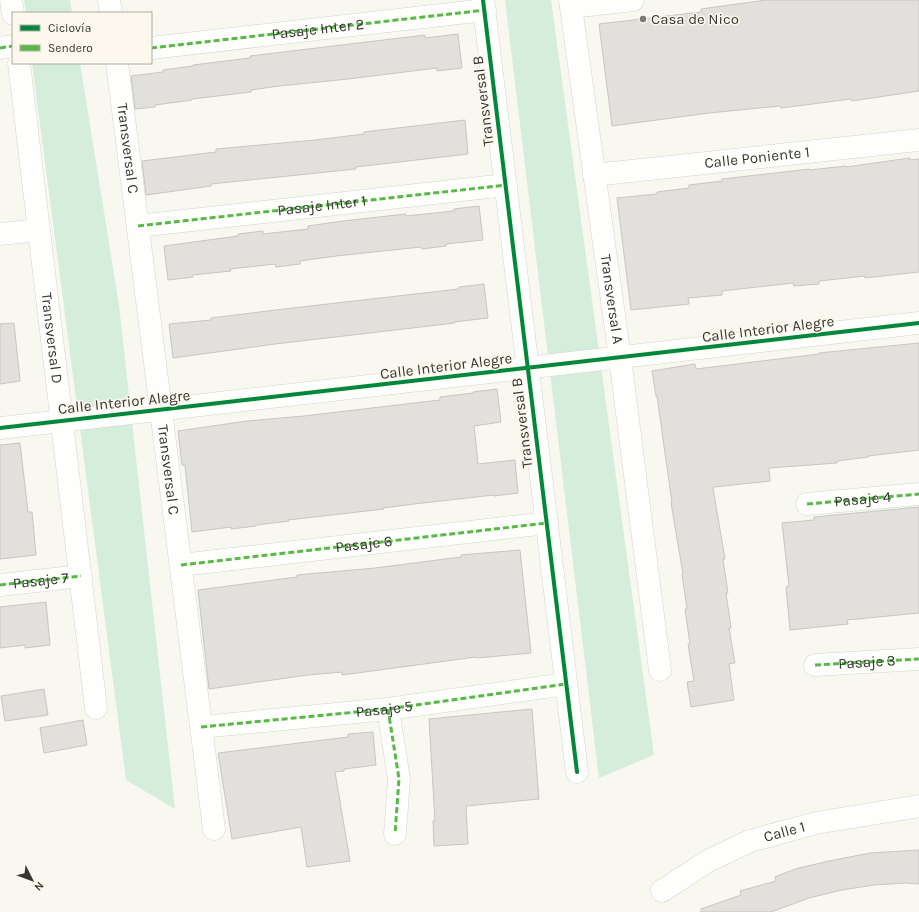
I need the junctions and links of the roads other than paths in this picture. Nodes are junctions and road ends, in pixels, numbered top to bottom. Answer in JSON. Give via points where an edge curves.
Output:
{"nodes":[{"id":1,"x":11,"y":0,"type":"edge"},
{"id":2,"x":109,"y":0,"type":"edge"},
{"id":3,"x":633,"y":0,"type":"edge"},
{"id":4,"x":570,"y":4,"type":"edge"},
{"id":5,"x":484,"y":5,"type":"edge"},
{"id":6,"x":13,"y":12,"type":"edge"},
{"id":7,"x":111,"y":12,"type":"edge"},
{"id":8,"x":12,"y":46,"type":"edge"},
{"id":9,"x":0,"y":48,"type":"edge"},
{"id":10,"x":152,"y":48,"type":"edge"},
{"id":11,"x":19,"y":64,"type":"edge"},
{"id":12,"x":117,"y":64,"type":"edge"},
{"id":13,"x":919,"y":140,"type":"edge"},
{"id":14,"x":594,"y":175,"type":"junction"},
{"id":15,"x":506,"y":185,"type":"junction"},
{"id":16,"x":138,"y":226,"type":"junction"},
{"id":17,"x":39,"y":230,"type":"junction"},
{"id":18,"x":0,"y":234,"type":"edge"},
{"id":19,"x":919,"y":323,"type":"edge"},
{"id":20,"x":620,"y":358,"type":"junction"},
{"id":21,"x":528,"y":368,"type":"junction"},
{"id":22,"x":161,"y":410,"type":"junction"},
{"id":23,"x":62,"y":421,"type":"junction"},
{"id":24,"x":0,"y":428,"type":"edge"},
{"id":25,"x":919,"y":494,"type":"edge"},
{"id":26,"x":806,"y":504,"type":"dead end"},
{"id":27,"x":547,"y":524,"type":"junction"},
{"id":28,"x":181,"y":565,"type":"junction"},
{"id":29,"x":80,"y":576,"type":"junction"},
{"id":30,"x":0,"y":585,"type":"edge"},
{"id":31,"x":919,"y":659,"type":"edge"},
{"id":32,"x":815,"y":665,"type":"dead end"},
{"id":33,"x":660,"y":670,"type":"dead end"},
{"id":34,"x":566,"y":684,"type":"junction"},
{"id":35,"x":96,"y":708,"type":"dead end"},
{"id":36,"x":388,"y":709,"type":"junction"},
{"id":37,"x":201,"y":727,"type":"junction"},
{"id":38,"x":577,"y":772,"type":"dead end"},
{"id":39,"x":919,"y":806,"type":"edge"},
{"id":40,"x":214,"y":829,"type":"dead end"},
{"id":41,"x":395,"y":834,"type":"dead end"},
{"id":42,"x":662,"y":891,"type":"dead end"}],
"edges":[{"from":1,"to":6,"type":"street"},
{"from":2,"to":7,"type":"street"},
{"from":3,"to":4,"type":"street"},
{"from":4,"to":14,"type":"street","name":"Transversal A"},
{"from":5,"to":10,"type":"street","name":"Pasaje Inter 2"},
{"from":5,"to":15,"type":"street","name":"Transversal B"},
{"from":8,"to":9,"type":"street"},
{"from":11,"to":17,"type":"street","name":"Transversal D"},
{"from":12,"to":16,"type":"street","name":"Transversal C"},
{"from":13,"to":14,"type":"street","name":"Calle Poniente 1"},
{"from":14,"to":20,"type":"street","name":"Transversal A"},
{"from":15,"to":16,"type":"street","name":"Pasaje Inter 1"},
{"from":15,"to":21,"type":"street","name":"Transversal B"},
{"from":16,"to":22,"type":"street","name":"Transversal C"},
{"from":17,"to":18,"type":"street"},
{"from":17,"to":23,"type":"street","name":"Transversal D"},
{"from":19,"to":20,"type":"street","name":"Calle Interior Alegre"},
{"from":20,"to":21,"type":"street","name":"Calle Interior Alegre"},
{"from":20,"to":33,"type":"street","name":"Transversal A"},
{"from":21,"to":22,"type":"street","name":"Calle Interior Alegre"},
{"from":21,"to":27,"type":"street","name":"Transversal B"},
{"from":22,"to":23,"type":"street","name":"Calle Interior Alegre"},
{"from":22,"to":28,"type":"street","name":"Transversal C"},
{"from":23,"to":24,"type":"street","name":"Calle Interior Alegre"},
{"from":23,"to":29,"type":"street","name":"Transversal D"},
{"from":25,"to":26,"type":"street","name":"Pasaje 4"},
{"from":27,"to":28,"type":"street","name":"Pasaje 6"},
{"from":27,"to":34,"type":"street","name":"Transversal B"},
{"from":28,"to":37,"type":"street","name":"Transversal C"},
{"from":29,"to":30,"type":"street","name":"Pasaje 7"},
{"from":29,"to":35,"type":"street","name":"Transversal D"},
{"from":31,"to":32,"type":"street","name":"Pasaje 3"},
{"from":34,"to":36,"type":"street","name":"Pasaje 5"},
{"from":34,"to":38,"type":"street","name":"Transversal B"},
{"from":36,"to":37,"type":"street","name":"Pasaje 5"},
{"from":36,"to":41,"type":"street","via":[[399,779]]},
{"from":37,"to":40,"type":"street","name":"Transversal C"},
{"from":39,"to":42,"type":"street","name":"Calle 1","via":[[816,823],[750,841],[708,861]]}]}
